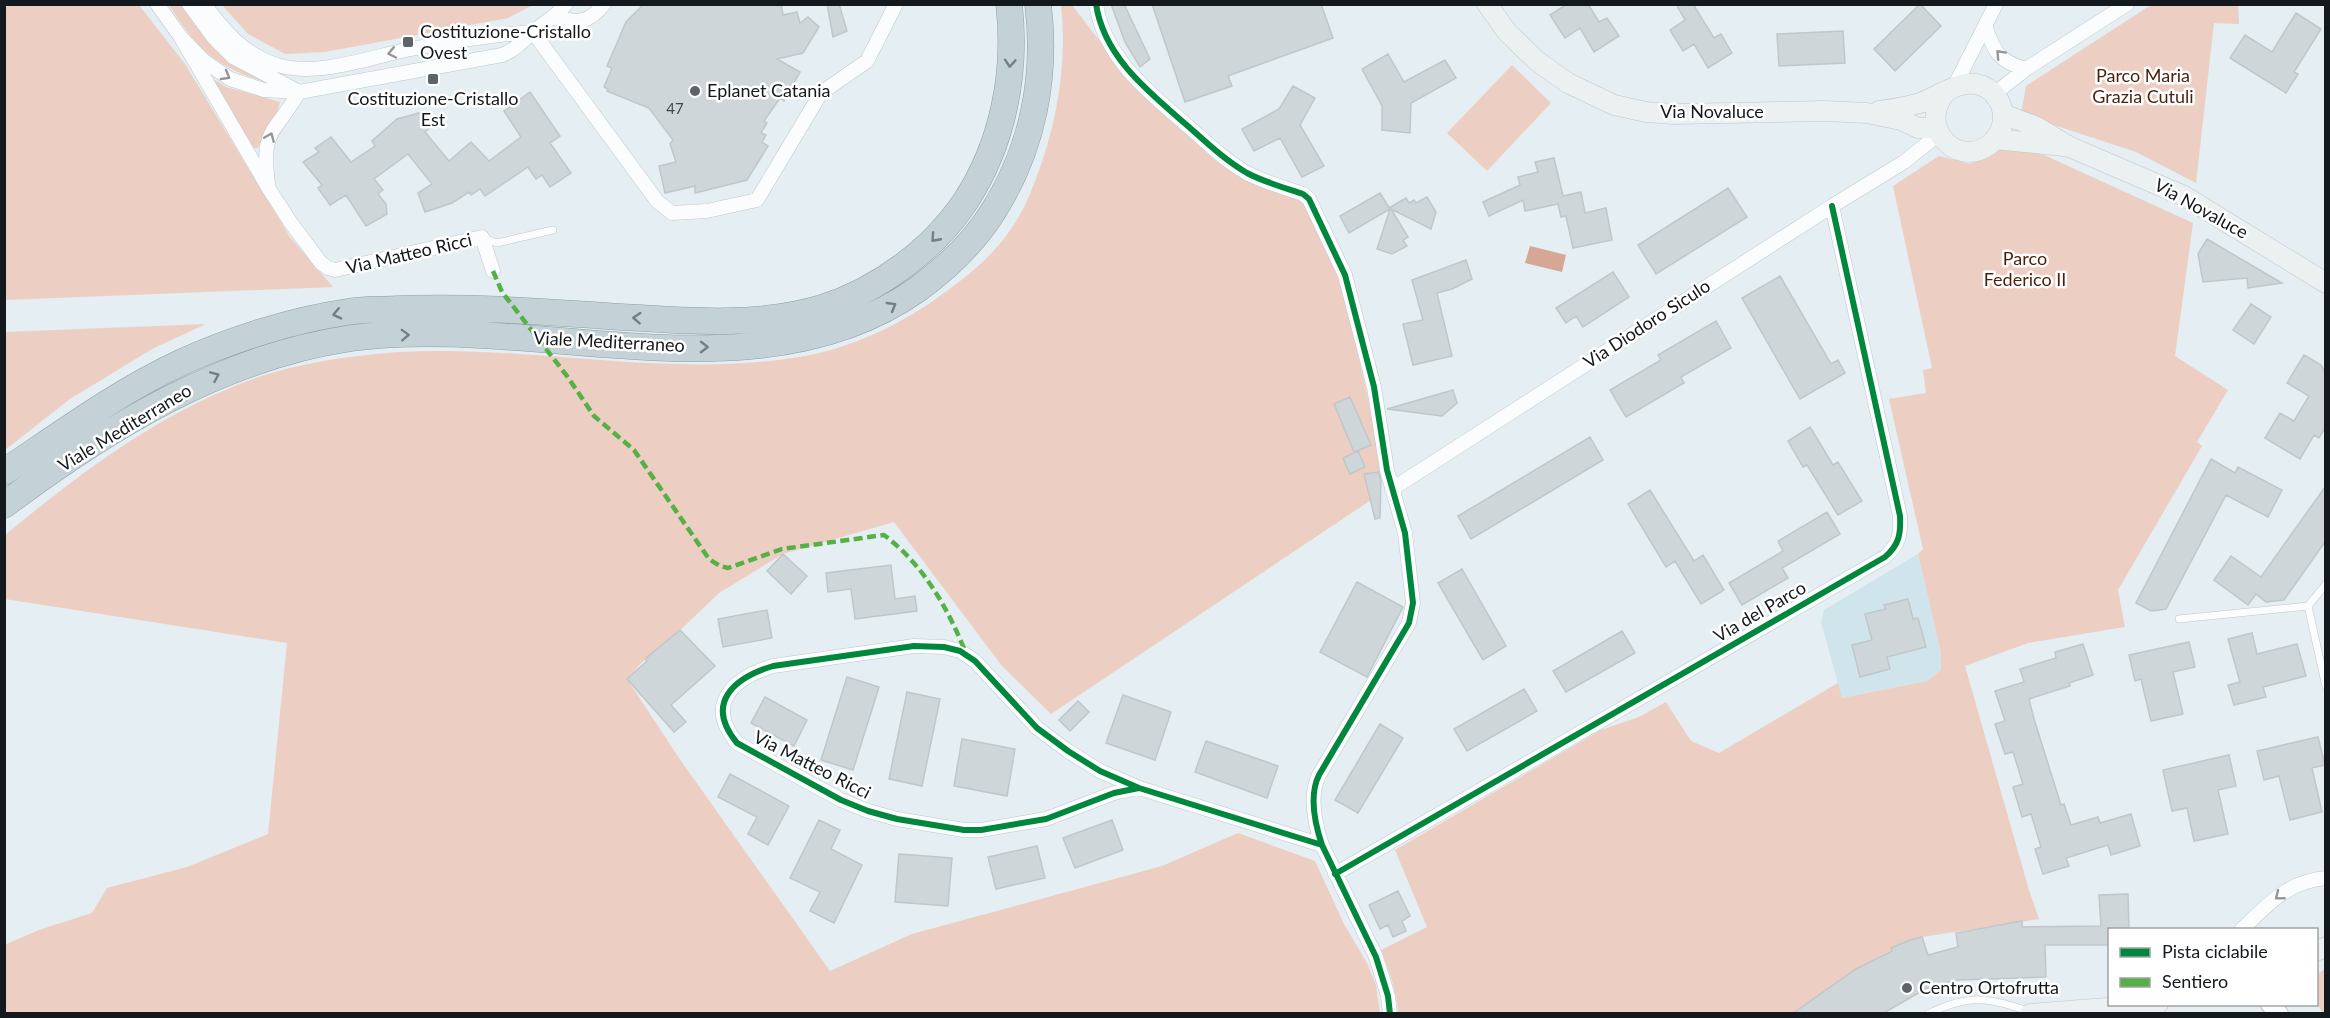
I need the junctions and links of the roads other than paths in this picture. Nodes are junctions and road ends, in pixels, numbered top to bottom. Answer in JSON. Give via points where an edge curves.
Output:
{"nodes":[{"id":1,"x":157,"y":4,"type":"edge"},
{"id":2,"x":189,"y":4,"type":"edge"},
{"id":3,"x":204,"y":4,"type":"edge"},
{"id":4,"x":566,"y":4,"type":"edge"},
{"id":5,"x":604,"y":4,"type":"edge"},
{"id":6,"x":896,"y":4,"type":"edge"},
{"id":7,"x":1009,"y":4,"type":"edge"},
{"id":8,"x":1038,"y":4,"type":"edge"},
{"id":9,"x":1096,"y":4,"type":"edge"},
{"id":10,"x":1487,"y":4,"type":"edge"},
{"id":11,"x":1996,"y":4,"type":"edge"},
{"id":12,"x":2127,"y":4,"type":"edge"},
{"id":13,"x":554,"y":18,"type":"junction"},
{"id":14,"x":1986,"y":28,"type":"junction"},
{"id":15,"x":533,"y":32,"type":"junction"},
{"id":16,"x":180,"y":36,"type":"junction"},
{"id":17,"x":1970,"y":59,"type":"junction"},
{"id":18,"x":2026,"y":69,"type":"junction"},
{"id":19,"x":1951,"y":89,"type":"junction"},
{"id":20,"x":1987,"y":90,"type":"junction"},
{"id":21,"x":299,"y":92,"type":"junction"},
{"id":22,"x":1868,"y":113,"type":"junction"},
{"id":23,"x":2003,"y":114,"type":"junction"},
{"id":24,"x":1938,"y":131,"type":"junction"},
{"id":25,"x":1995,"y":140,"type":"junction"},
{"id":26,"x":2070,"y":147,"type":"junction"},
{"id":27,"x":1954,"y":148,"type":"junction"},
{"id":28,"x":1904,"y":162,"type":"junction"},
{"id":29,"x":269,"y":189,"type":"junction"},
{"id":30,"x":1832,"y":206,"type":"junction"},
{"id":31,"x":553,"y":230,"type":"dead end"},
{"id":32,"x":482,"y":237,"type":"junction"},
{"id":33,"x":493,"y":271,"type":"dead end"},
{"id":34,"x":2325,"y":283,"type":"edge"},
{"id":35,"x":4,"y":472,"type":"edge"},
{"id":36,"x":1392,"y":489,"type":"junction"},
{"id":37,"x":4,"y":505,"type":"edge"},
{"id":38,"x":2325,"y":584,"type":"edge"},
{"id":39,"x":2308,"y":606,"type":"junction"},
{"id":40,"x":2179,"y":619,"type":"dead end"},
{"id":41,"x":2325,"y":687,"type":"edge"},
{"id":42,"x":1139,"y":788,"type":"junction"},
{"id":43,"x":1322,"y":845,"type":"junction"},
{"id":44,"x":1335,"y":874,"type":"junction"},
{"id":45,"x":2325,"y":878,"type":"edge"},
{"id":46,"x":2243,"y":928,"type":"edge"},
{"id":47,"x":2142,"y":1006,"type":"edge"},
{"id":48,"x":2032,"y":1013,"type":"edge"},
{"id":49,"x":1390,"y":1014,"type":"edge"},
{"id":50,"x":1928,"y":1014,"type":"edge"}],
"edges":[{"from":1,"to":16,"type":"street"},
{"from":2,"to":21,"type":"street","via":[[233,57]]},
{"from":15,"to":3,"type":"street","one_way":true,"via":[[409,50],[322,68],[296,69],[245,49]]},
{"from":4,"to":13,"type":"street"},
{"from":5,"to":13,"type":"street","via":[[581,22]]},
{"from":6,"to":15,"type":"street","via":[[867,61],[821,93],[758,200],[707,211],[672,213],[657,201]]},
{"from":7,"to":35,"type":"highway","name":"Viale Mediterraneo","one_way":true,"via":[[1012,25],[1006,104],[993,150],[977,183],[957,214],[929,245],[898,270],[858,293],[820,308],[742,319],[679,321],[452,307],[348,311],[269,331],[179,364],[82,420]]},
{"from":37,"to":8,"type":"highway","name":"Viale Mediterraneo","one_way":true,"via":[[160,402],[244,365],[318,345],[386,336],[455,333],[727,347],[811,337],[880,312],[936,276],[962,252],[984,227],[1015,173],[1039,87]]},
{"from":9,"to":36,"type":"street","via":[[1098,21],[1135,80],[1244,171],[1309,199],[1345,275],[1374,387]]},
{"from":10,"to":22,"type":"main road","name":"Via Novaluce","via":[[1507,32],[1537,61],[1568,83],[1614,105],[1674,114]]},
{"from":11,"to":14,"type":"street"},
{"from":12,"to":18,"type":"street"},
{"from":13,"to":15,"type":"street"},
{"from":14,"to":17,"type":"street"},
{"from":18,"to":14,"type":"street","one_way":true,"via":[[2001,59]]},
{"from":15,"to":21,"type":"street","via":[[516,49],[502,55]]},
{"from":16,"to":21,"type":"street","one_way":true,"via":[[204,61],[230,79],[264,90]]},
{"from":16,"to":29,"type":"street","name":"Via Matteo Ricci"},
{"from":17,"to":19,"type":"street"},
{"from":17,"to":20,"type":"street","via":[[1974,76]]},
{"from":18,"to":20,"type":"street"},
{"from":19,"to":20,"type":"main road","via":[[1966,83]]},
{"from":19,"to":22,"type":"main road","via":[[1907,107]]},
{"from":19,"to":24,"type":"main road","via":[[1938,103]]},
{"from":20,"to":23,"type":"main road"},
{"from":29,"to":21,"type":"street","one_way":true,"via":[[266,147],[277,122]]},
{"from":22,"to":24,"type":"main road"},
{"from":23,"to":25,"type":"main road"},
{"from":23,"to":26,"type":"main road","via":[[2037,127]]},
{"from":24,"to":27,"type":"main road"},
{"from":24,"to":28,"type":"street"},
{"from":25,"to":26,"type":"main road"},
{"from":25,"to":27,"type":"main road","via":[[1972,151]]},
{"from":26,"to":34,"type":"main road","name":"Via Novaluce","via":[[2184,196]]},
{"from":27,"to":28,"type":"street","via":[[1932,150]]},
{"from":28,"to":30,"type":"street","name":"Via Diodoro Siculo"},
{"from":29,"to":32,"type":"street","name":"Via Matteo Ricci","via":[[321,263],[335,270]]},
{"from":30,"to":36,"type":"street","name":"Via Diodoro Siculo"},
{"from":30,"to":44,"type":"street","name":"Via del Parco","via":[[1899,516],[1901,534],[1894,549]]},
{"from":31,"to":32,"type":"lane","via":[[497,243]]},
{"from":32,"to":33,"type":"street","name":"Via Matteo Ricci"},
{"from":36,"to":43,"type":"street","via":[[1405,533],[1413,603],[1409,623],[1314,785]]},
{"from":38,"to":39,"type":"lane"},
{"from":39,"to":40,"type":"lane"},
{"from":39,"to":41,"type":"lane"},
{"from":42,"to":42,"type":"street","name":"Via Matteo Ricci","via":[[1068,751],[1037,728],[975,661],[944,647],[914,646],[773,666],[739,681],[723,706],[723,719],[737,743],[841,800],[897,819],[981,830],[1046,819],[1114,793]]},
{"from":42,"to":43,"type":"street","name":"Via Matteo Ricci"},
{"from":43,"to":44,"type":"street"},
{"from":44,"to":49,"type":"street","via":[[1376,957]]},
{"from":45,"to":46,"type":"street","one_way":true,"via":[[2289,887]]},
{"from":47,"to":48,"type":"main road"},
{"from":48,"to":50,"type":"lane","via":[[1993,1000],[1957,1001]]}]}
